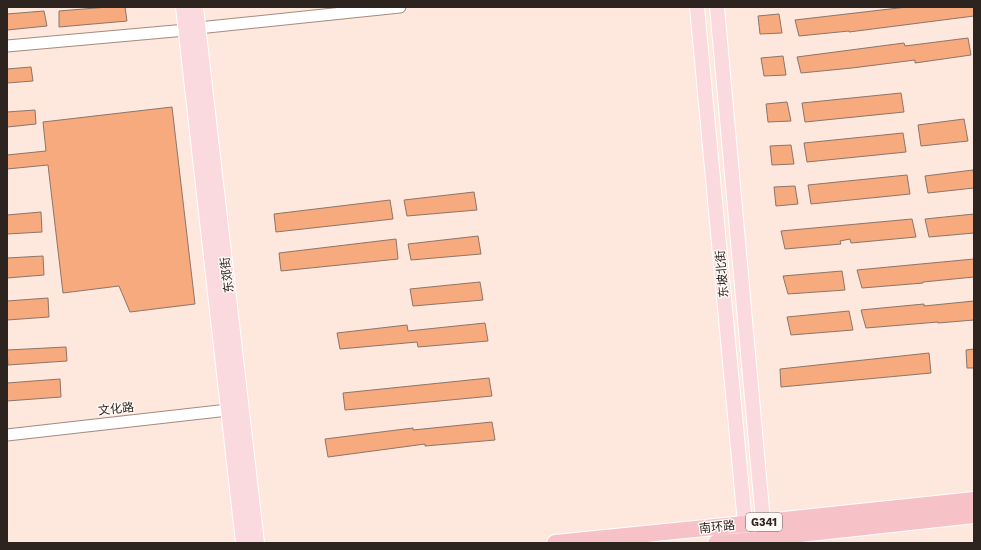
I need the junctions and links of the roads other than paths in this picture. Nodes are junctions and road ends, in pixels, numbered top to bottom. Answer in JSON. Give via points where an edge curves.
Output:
{"nodes":[{"id":1,"x":183,"y":7,"type":"edge"},
{"id":2,"x":196,"y":7,"type":"edge"},
{"id":3,"x":400,"y":7,"type":"edge"},
{"id":4,"x":697,"y":7,"type":"edge"},
{"id":5,"x":717,"y":7,"type":"edge"},
{"id":6,"x":192,"y":29,"type":"junction"},
{"id":7,"x":7,"y":46,"type":"edge"},
{"id":8,"x":228,"y":410,"type":"junction"},
{"id":9,"x":7,"y":434,"type":"edge"},
{"id":10,"x":974,"y":500,"type":"edge"},
{"id":11,"x":974,"y":515,"type":"edge"},
{"id":12,"x":763,"y":522,"type":"junction"},
{"id":13,"x":745,"y":524,"type":"junction"},
{"id":14,"x":756,"y":540,"type":"edge"},
{"id":15,"x":243,"y":543,"type":"edge"},
{"id":16,"x":258,"y":543,"type":"edge"},
{"id":17,"x":555,"y":543,"type":"edge"},
{"id":18,"x":716,"y":543,"type":"edge"}],
"edges":[{"from":1,"to":6,"type":"main road","name":"东郊街"},
{"from":2,"to":6,"type":"main road","name":"东郊街"},
{"from":3,"to":6,"type":"street"},
{"from":4,"to":13,"type":"main road","name":"东坡北街"},
{"from":5,"to":12,"type":"main road","name":"东坡北街"},
{"from":6,"to":7,"type":"street"},
{"from":6,"to":8,"type":"main road","name":"东郊街"},
{"from":6,"to":16,"type":"main road","name":"东郊街"},
{"from":8,"to":9,"type":"street","name":"文化路"},
{"from":8,"to":15,"type":"main road","name":"东郊街"},
{"from":10,"to":12,"type":"highway","name":"南环路","number":"G341"},
{"from":11,"to":14,"type":"highway","name":"南环路","number":"G341"},
{"from":12,"to":13,"type":"highway","name":"南环路","number":"G341"},
{"from":12,"to":14,"type":"main road","name":"东坡北街"},
{"from":13,"to":14,"type":"main road","name":"东坡北街"},
{"from":13,"to":17,"type":"highway","name":"南环路","number":"G341"},
{"from":14,"to":18,"type":"highway","name":"南环路","number":"G341"}]}
